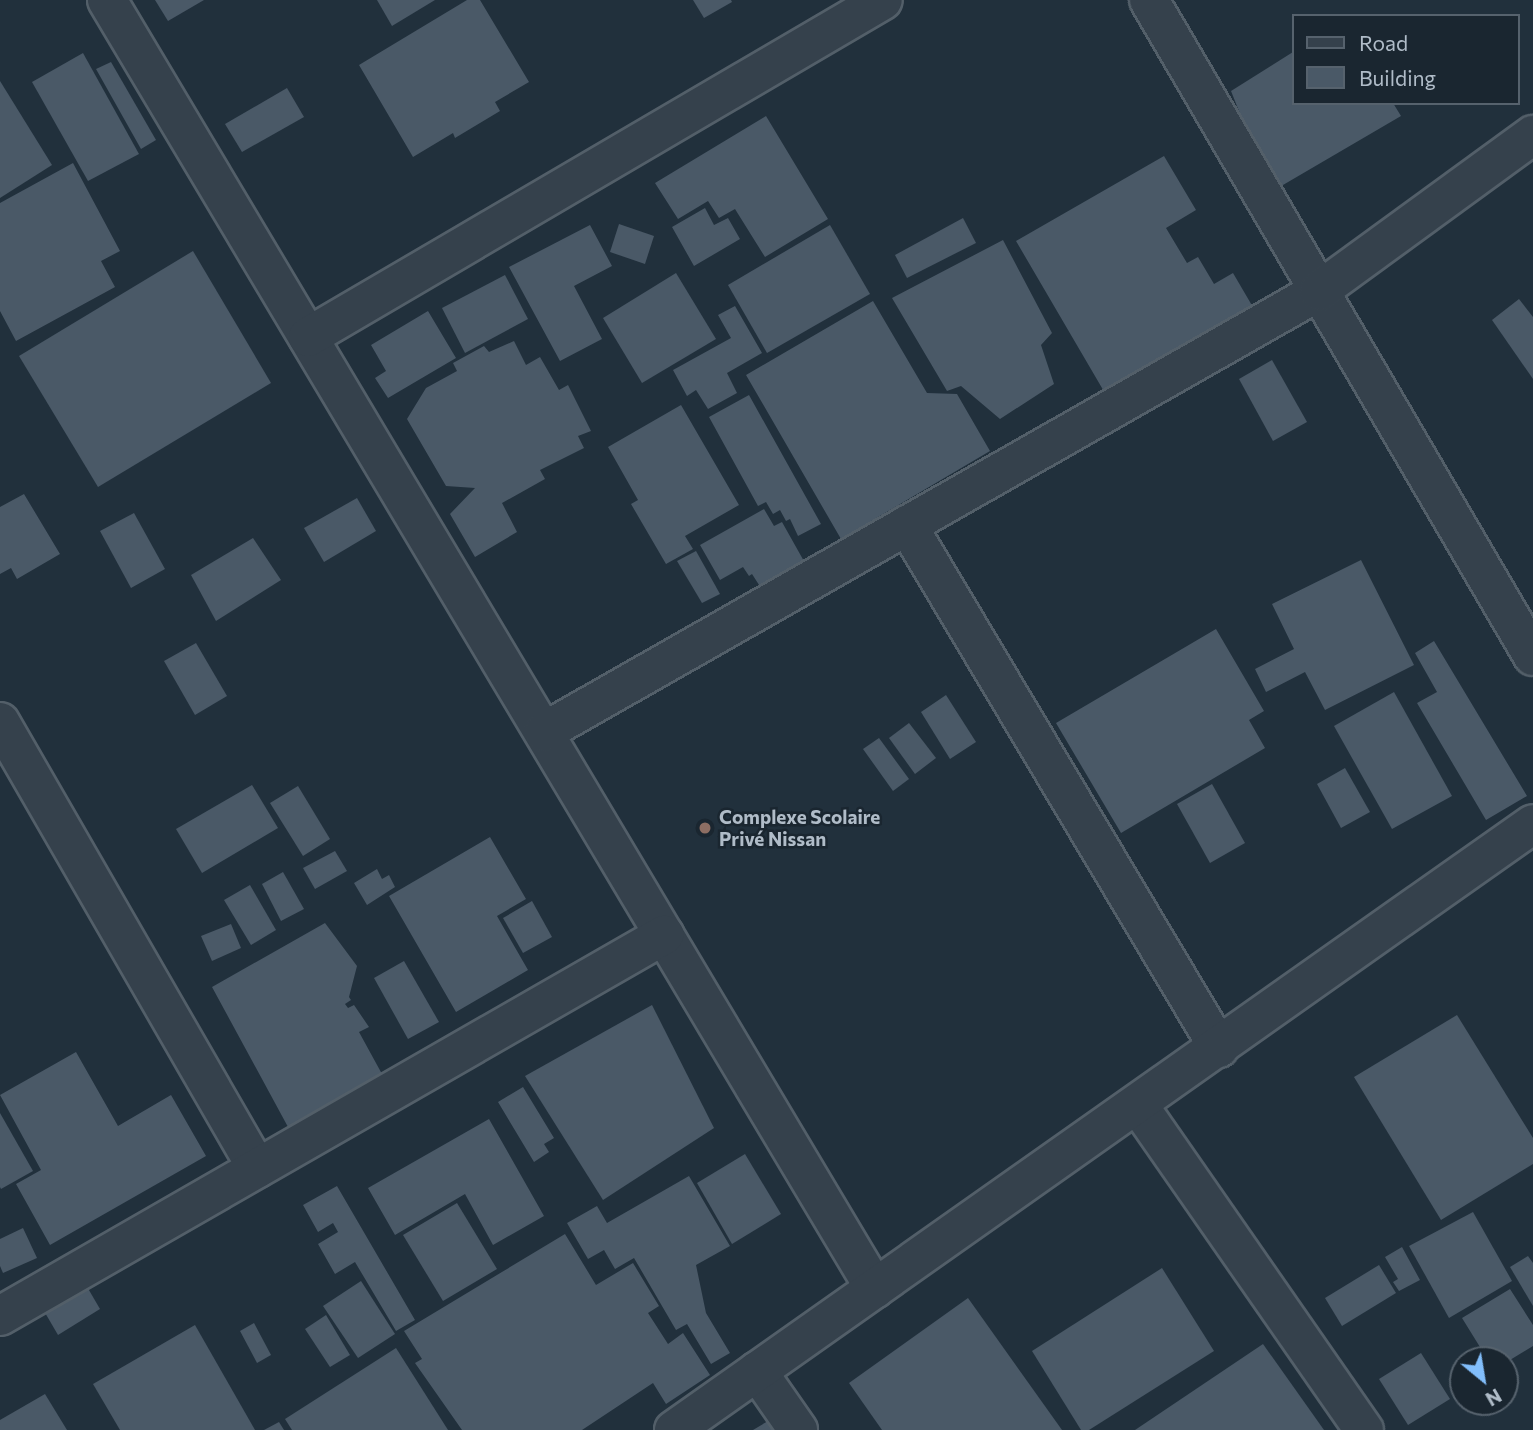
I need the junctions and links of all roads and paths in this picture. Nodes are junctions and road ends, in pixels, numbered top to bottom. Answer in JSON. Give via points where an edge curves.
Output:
{"nodes":[{"id":1,"x":107,"y":0,"type":"edge"},
{"id":2,"x":883,"y":0,"type":"edge"},
{"id":3,"x":1149,"y":0,"type":"edge"},
{"id":4,"x":1533,"y":135,"type":"edge"},
{"id":5,"x":1319,"y":291,"type":"junction"},
{"id":6,"x":307,"y":337,"type":"junction"},
{"id":7,"x":907,"y":525,"type":"junction"},
{"id":8,"x":1533,"y":656,"type":"edge"},
{"id":9,"x":0,"y":722,"type":"edge"},
{"id":10,"x":544,"y":732,"type":"junction"},
{"id":11,"x":1533,"y":824,"type":"edge"},
{"id":12,"x":664,"y":935,"type":"junction"},
{"id":13,"x":1219,"y":1048,"type":"junction"},
{"id":14,"x":1138,"y":1105,"type":"junction"},
{"id":15,"x":257,"y":1168,"type":"junction"},
{"id":16,"x":875,"y":1289,"type":"junction"},
{"id":17,"x":0,"y":1316,"type":"edge"},
{"id":18,"x":757,"y":1371,"type":"junction"},
{"id":19,"x":674,"y":1430,"type":"edge"},
{"id":20,"x":798,"y":1430,"type":"edge"},
{"id":21,"x":1364,"y":1430,"type":"edge"}],
"edges":[{"from":1,"to":6,"type":"street"},
{"from":2,"to":6,"type":"street"},
{"from":3,"to":5,"type":"street"},
{"from":4,"to":5,"type":"street"},
{"from":5,"to":7,"type":"street"},
{"from":5,"to":8,"type":"street"},
{"from":6,"to":10,"type":"street"},
{"from":7,"to":10,"type":"street"},
{"from":7,"to":13,"type":"street"},
{"from":9,"to":15,"type":"street"},
{"from":10,"to":12,"type":"street"},
{"from":11,"to":13,"type":"street"},
{"from":12,"to":15,"type":"street"},
{"from":12,"to":16,"type":"street"},
{"from":13,"to":14,"type":"street"},
{"from":14,"to":16,"type":"street"},
{"from":14,"to":21,"type":"street"},
{"from":15,"to":17,"type":"street"},
{"from":16,"to":18,"type":"street"},
{"from":18,"to":19,"type":"street"},
{"from":18,"to":20,"type":"street"}]}
